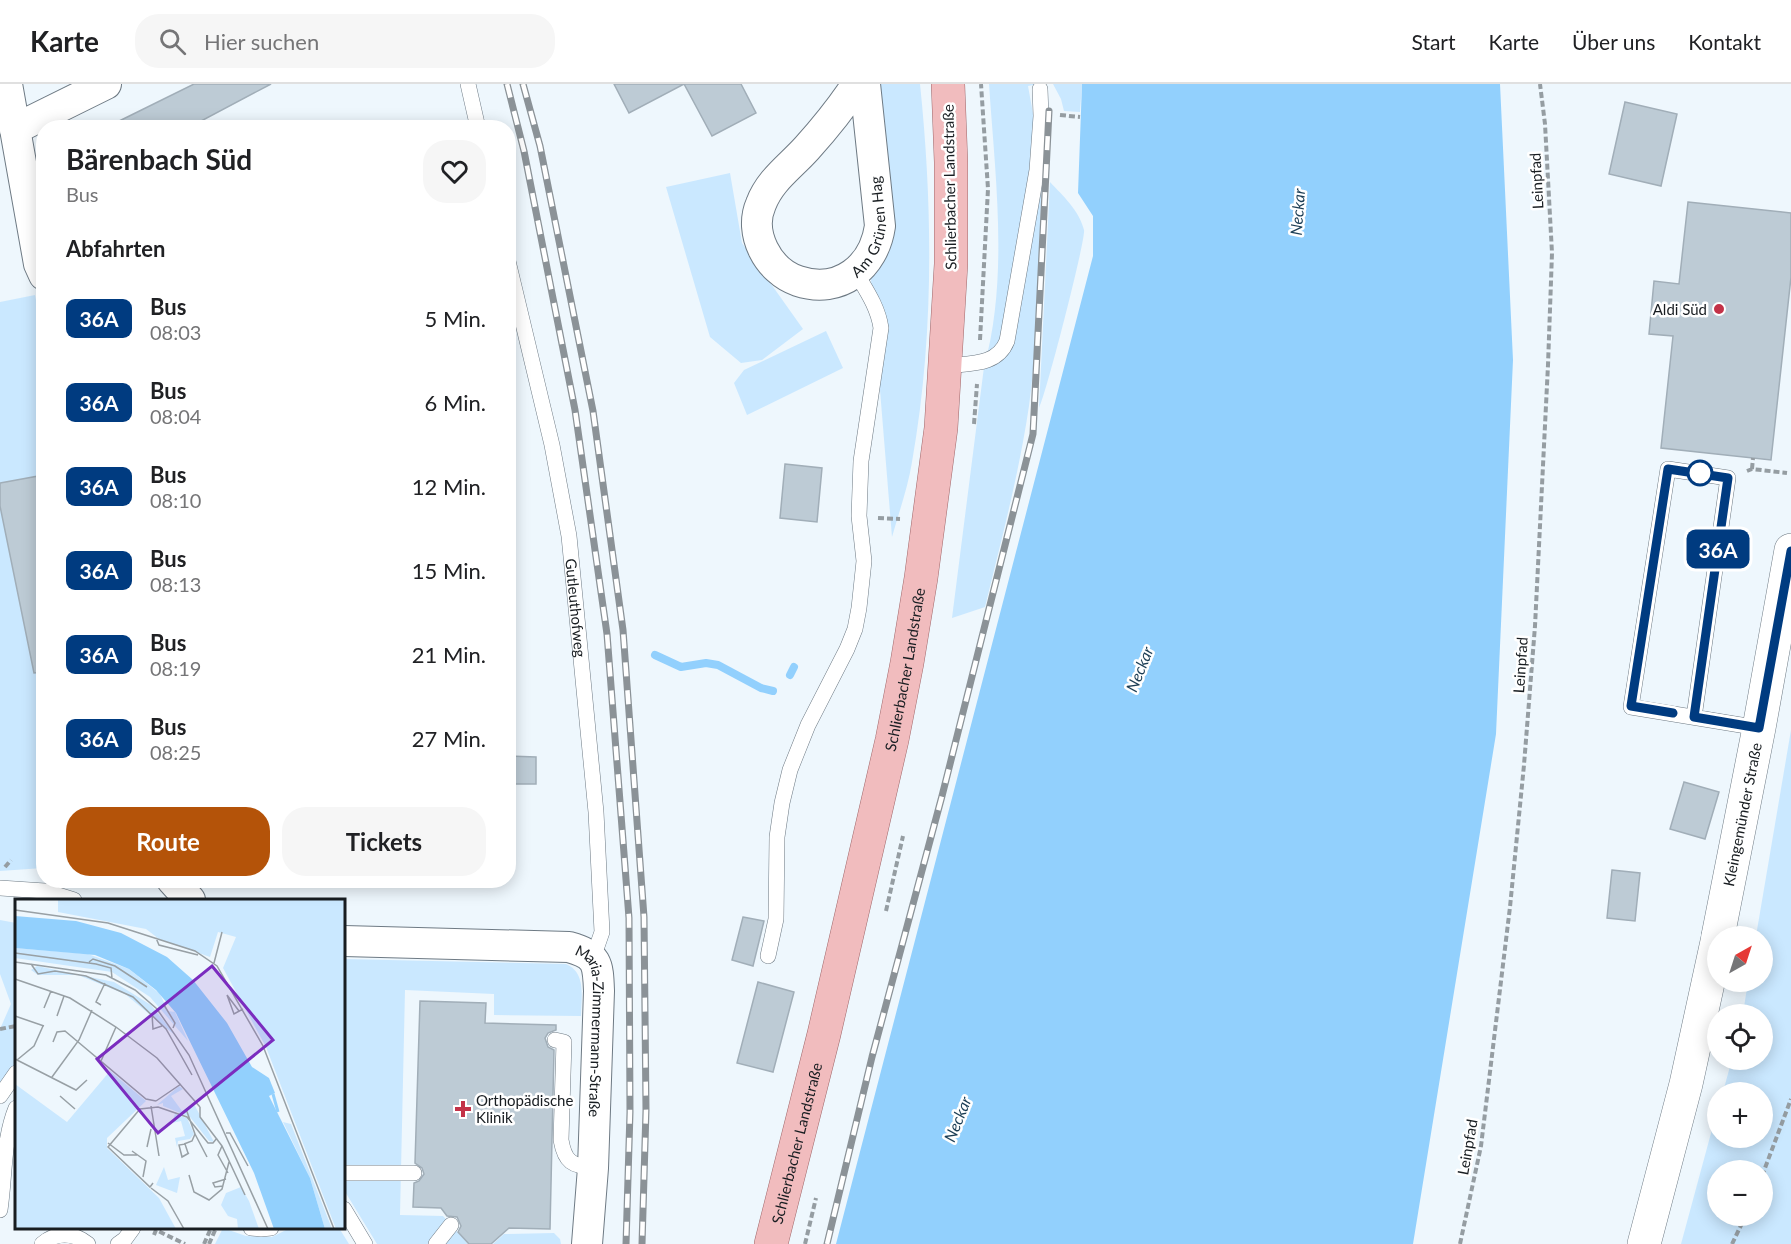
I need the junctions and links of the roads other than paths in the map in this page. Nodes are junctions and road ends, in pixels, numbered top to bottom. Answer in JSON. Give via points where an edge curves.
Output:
{"nodes":[{"id":1,"x":7,"y":84,"type":"edge"},
{"id":2,"x":106,"y":84,"type":"edge"},
{"id":3,"x":468,"y":84,"type":"edge"},
{"id":4,"x":857,"y":84,"type":"edge"},
{"id":5,"x":866,"y":84,"type":"edge"},
{"id":6,"x":948,"y":84,"type":"edge"},
{"id":7,"x":1040,"y":89,"type":"dead end"},
{"id":8,"x":476,"y":120,"type":"edge"},
{"id":9,"x":15,"y":129,"type":"junction"},
{"id":10,"x":36,"y":247,"type":"edge"},
{"id":11,"x":856,"y":273,"type":"junction"},
{"id":12,"x":516,"y":294,"type":"edge"},
{"id":13,"x":946,"y":366,"type":"junction"},
{"id":14,"x":1791,"y":550,"type":"edge"},
{"id":15,"x":1694,"y":717,"type":"junction"},
{"id":16,"x":1759,"y":728,"type":"junction"},
{"id":17,"x":0,"y":888,"type":"edge"},
{"id":18,"x":71,"y":899,"type":"edge"},
{"id":19,"x":1720,"y":926,"type":"edge"},
{"id":20,"x":345,"y":941,"type":"edge"},
{"id":21,"x":768,"y":956,"type":"dead end"},
{"id":22,"x":593,"y":958,"type":"junction"},
{"id":23,"x":1707,"y":987,"type":"edge"},
{"id":24,"x":555,"y":1040,"type":"dead end"},
{"id":25,"x":15,"y":1074,"type":"edge"},
{"id":26,"x":0,"y":1096,"type":"edge"},
{"id":27,"x":15,"y":1111,"type":"edge"},
{"id":28,"x":593,"y":1168,"type":"junction"},
{"id":29,"x":345,"y":1173,"type":"edge"},
{"id":30,"x":414,"y":1173,"type":"dead end"},
{"id":31,"x":0,"y":1210,"type":"edge"},
{"id":32,"x":345,"y":1212,"type":"edge"},
{"id":33,"x":452,"y":1225,"type":"dead end"},
{"id":34,"x":132,"y":1229,"type":"edge"},
{"id":35,"x":42,"y":1244,"type":"edge"},
{"id":36,"x":88,"y":1244,"type":"edge"},
{"id":37,"x":118,"y":1244,"type":"edge"},
{"id":38,"x":365,"y":1244,"type":"edge"},
{"id":39,"x":436,"y":1244,"type":"edge"},
{"id":40,"x":587,"y":1244,"type":"edge"},
{"id":41,"x":771,"y":1244,"type":"edge"},
{"id":42,"x":1644,"y":1244,"type":"edge"}],
"edges":[{"from":1,"to":9,"type":"street"},
{"from":2,"to":9,"type":"street"},
{"from":3,"to":8,"type":"lane"},
{"from":4,"to":11,"type":"street","name":"Am Grünen Hag","via":[[807,148],[770,185],[755,224],[762,248],[779,271],[798,281],[821,284]]},
{"from":5,"to":11,"type":"street","name":"Am Grünen Hag","via":[[880,226],[872,254]]},
{"from":6,"to":13,"type":"main road","name":"Schlierbacher Landstraße","via":[[951,264]]},
{"from":7,"to":13,"type":"lane","via":[[1037,170],[1007,341],[1002,352],[988,360]]},
{"from":9,"to":10,"type":"street"},
{"from":11,"to":21,"type":"lane","via":[[874,303],[881,328],[861,461],[859,516],[864,561],[855,629],[790,770],[777,837],[776,919]]},
{"from":12,"to":22,"type":"lane","name":"Gutleuthofweg","via":[[569,536],[597,822],[602,932]]},
{"from":13,"to":41,"type":"main road","name":"Schlierbacher Landstraße","via":[[929,520],[892,740]]},
{"from":14,"to":16,"type":"main road","name":"Kleingemünder Straße"},
{"from":15,"to":15,"type":"lane","via":[[1728,478],[1668,469],[1631,706]]},
{"from":15,"to":16,"type":"lane"},
{"from":16,"to":19,"type":"main road","name":"Kleingemünder Straße"},
{"from":17,"to":18,"type":"lane","via":[[45,891]]},
{"from":20,"to":22,"type":"street","name":"Maria-Zimmermann-Straße","via":[[569,947]]},
{"from":22,"to":28,"type":"street","name":"Maria-Zimmermann-Straße","via":[[599,991]]},
{"from":23,"to":42,"type":"main road","name":"Kleingemünder Straße"},
{"from":24,"to":28,"type":"lane","via":[[564,1042],[563,1151],[575,1166]]},
{"from":25,"to":26,"type":"lane"},
{"from":27,"to":31,"type":"lane","via":[[9,1130]]},
{"from":28,"to":40,"type":"street","name":"Maria-Zimmermann-Straße"},
{"from":29,"to":30,"type":"lane"},
{"from":32,"to":38,"type":"lane"},
{"from":33,"to":39,"type":"lane"},
{"from":34,"to":37,"type":"lane"},
{"from":35,"to":36,"type":"lane","via":[[66,1235]]}]}
